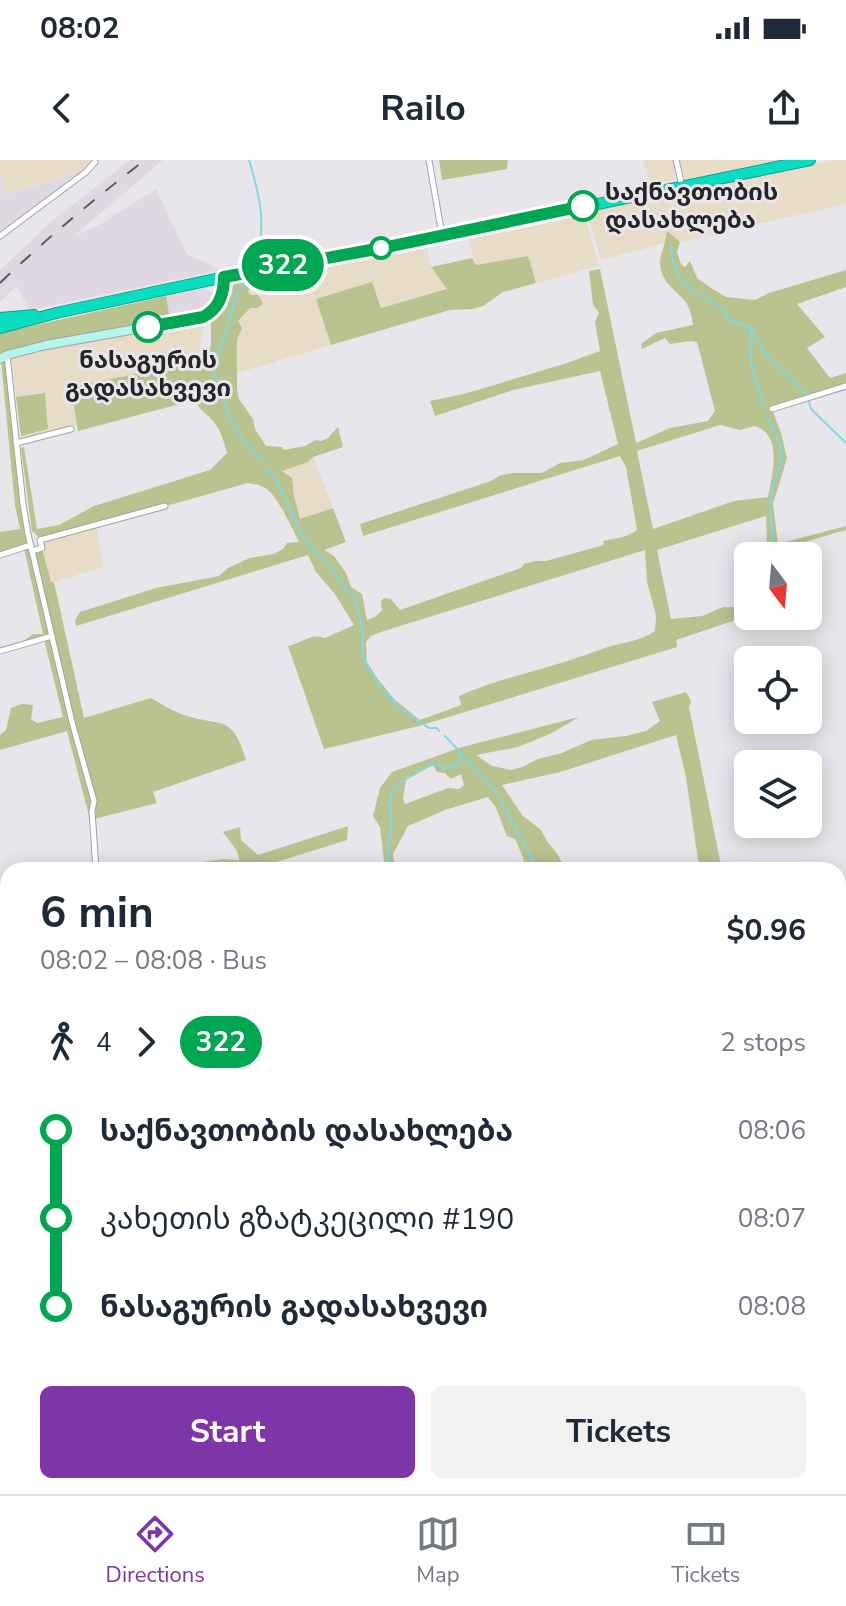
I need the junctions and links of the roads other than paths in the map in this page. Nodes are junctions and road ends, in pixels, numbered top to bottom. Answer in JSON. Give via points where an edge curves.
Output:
{"nodes":[{"id":1,"x":429,"y":160,"type":"edge"},
{"id":2,"x":676,"y":160,"type":"edge"},
{"id":3,"x":810,"y":160,"type":"edge"},
{"id":4,"x":95,"y":162,"type":"dead end"},
{"id":5,"x":682,"y":186,"type":"junction"},
{"id":6,"x":0,"y":236,"type":"edge"},
{"id":7,"x":443,"y":236,"type":"junction"},
{"id":8,"x":224,"y":277,"type":"junction"},
{"id":9,"x":56,"y":313,"type":"junction"},
{"id":10,"x":0,"y":318,"type":"edge"},
{"id":11,"x":0,"y":328,"type":"edge"},
{"id":12,"x":4,"y":357,"type":"edge"},
{"id":13,"x":846,"y":386,"type":"edge"},
{"id":14,"x":772,"y":409,"type":"dead end"},
{"id":15,"x":71,"y":429,"type":"dead end"},
{"id":16,"x":16,"y":443,"type":"junction"},
{"id":17,"x":165,"y":506,"type":"dead end"},
{"id":18,"x":29,"y":536,"type":"junction"},
{"id":19,"x":40,"y":540,"type":"junction"},
{"id":20,"x":32,"y":548,"type":"junction"},
{"id":21,"x":0,"y":555,"type":"edge"},
{"id":22,"x":52,"y":636,"type":"junction"},
{"id":23,"x":0,"y":651,"type":"edge"},
{"id":24,"x":95,"y":862,"type":"edge"}],
"edges":[{"from":1,"to":7,"type":"street"},
{"from":2,"to":5,"type":"street"},
{"from":3,"to":5,"type":"highway"},
{"from":4,"to":6,"type":"street"},
{"from":5,"to":7,"type":"highway"},
{"from":7,"to":8,"type":"highway"},
{"from":8,"to":9,"type":"highway"},
{"from":8,"to":12,"type":"street","via":[[217,307],[203,317]]},
{"from":9,"to":10,"type":"highway"},
{"from":9,"to":11,"type":"highway"},
{"from":12,"to":16,"type":"street"},
{"from":13,"to":14,"type":"street"},
{"from":15,"to":16,"type":"street"},
{"from":16,"to":18,"type":"street"},
{"from":17,"to":19,"type":"street"},
{"from":18,"to":19,"type":"street"},
{"from":18,"to":20,"type":"street"},
{"from":19,"to":20,"type":"street","via":[[42,548]]},
{"from":20,"to":21,"type":"street"},
{"from":20,"to":22,"type":"street"},
{"from":22,"to":23,"type":"street"},
{"from":22,"to":24,"type":"street","via":[[94,801]]}]}
